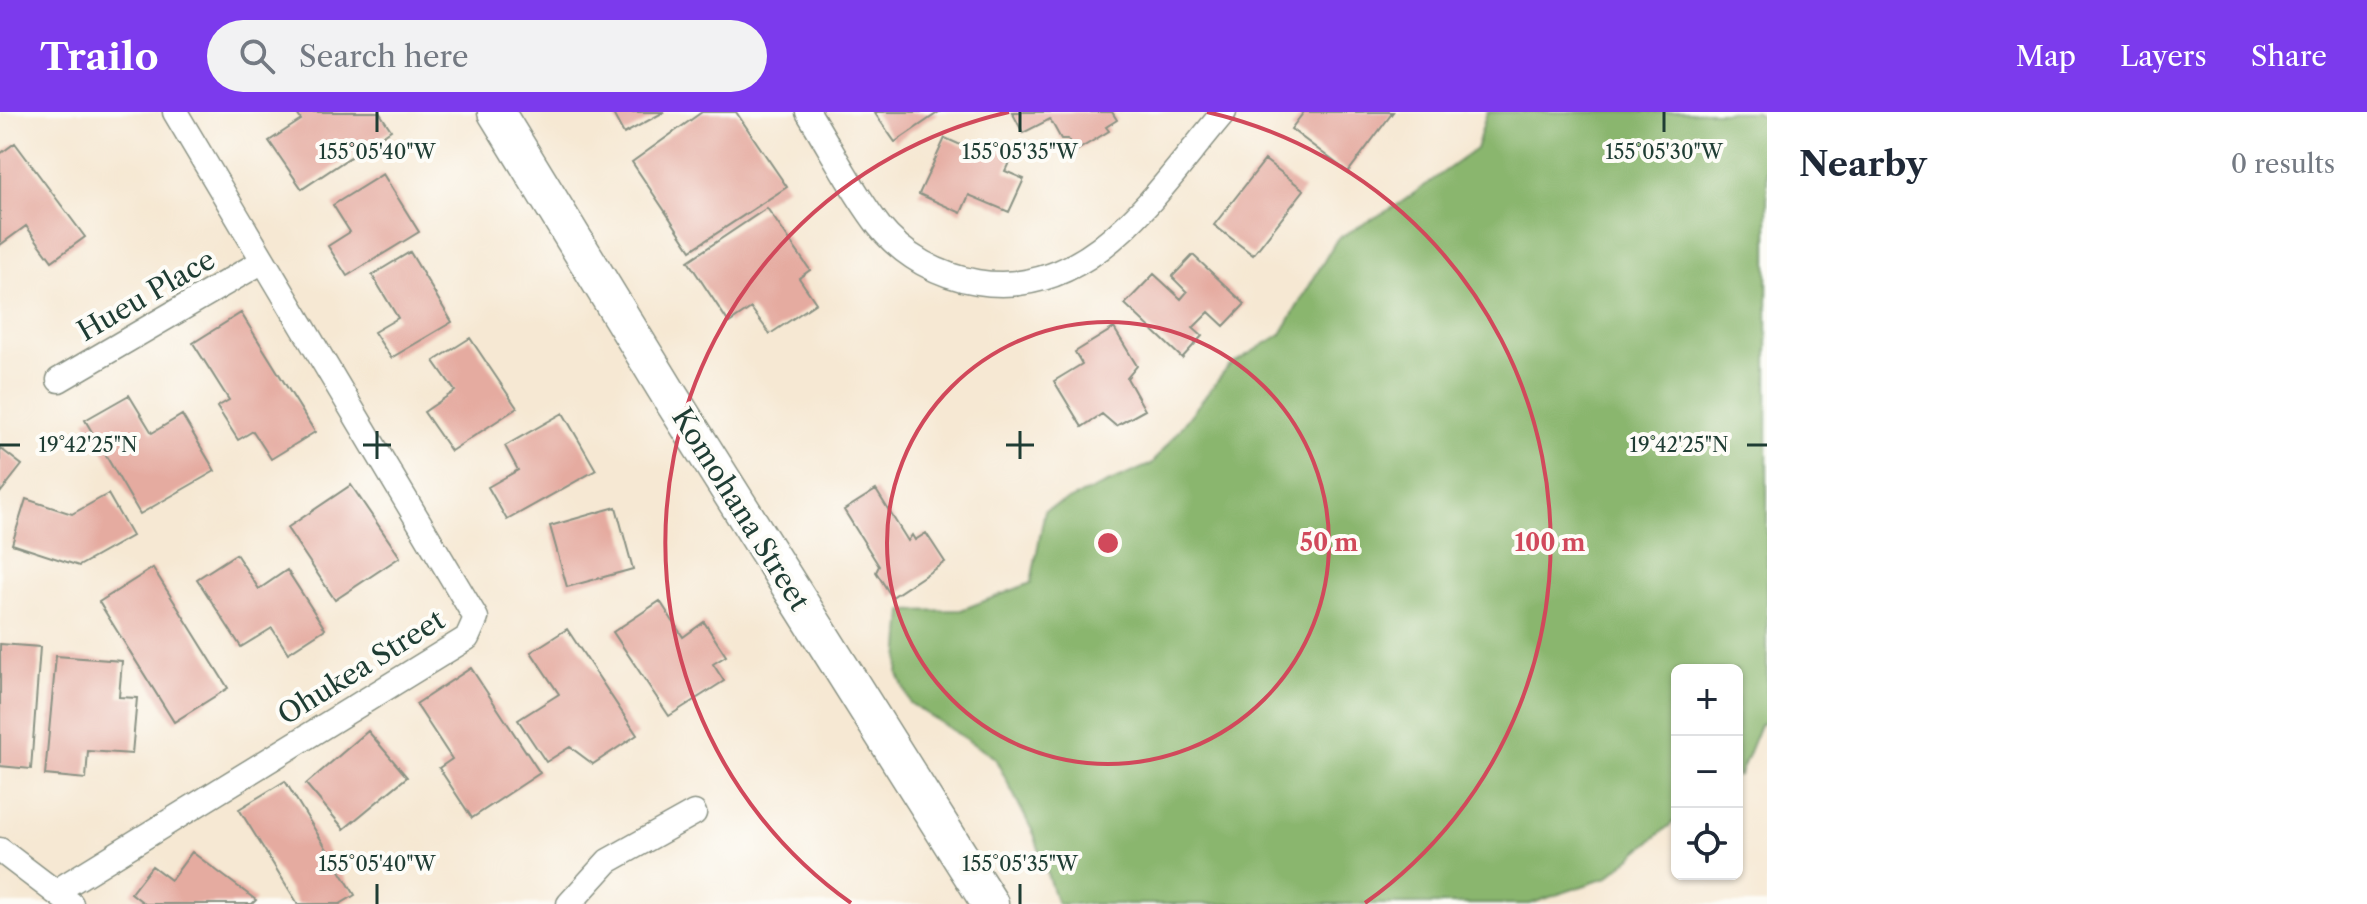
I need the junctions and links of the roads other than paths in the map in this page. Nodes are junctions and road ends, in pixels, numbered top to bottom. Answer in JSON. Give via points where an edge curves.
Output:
{"nodes":[{"id":1,"x":175,"y":112,"type":"edge"},
{"id":2,"x":496,"y":112,"type":"edge"},
{"id":3,"x":808,"y":112,"type":"edge"},
{"id":4,"x":1224,"y":112,"type":"edge"},
{"id":5,"x":263,"y":261,"type":"junction"},
{"id":6,"x":59,"y":380,"type":"dead end"},
{"id":7,"x":694,"y":813,"type":"dead end"},
{"id":8,"x":0,"y":850,"type":"edge"},
{"id":9,"x":63,"y":898,"type":"edge"},
{"id":10,"x":569,"y":904,"type":"edge"},
{"id":11,"x":990,"y":904,"type":"edge"}],
"edges":[{"from":1,"to":5,"type":"street","name":"Ohukea Street"},
{"from":2,"to":11,"type":"main road","name":"Komohana Street"},
{"from":3,"to":4,"type":"street","via":[[878,224],[903,250],[951,276],[1004,285],[1058,275],[1104,248]]},
{"from":5,"to":6,"type":"street","name":"Hueu Place"},
{"from":5,"to":9,"type":"street","name":"Ohukea Street","via":[[476,618],[467,638]]},
{"from":7,"to":10,"type":"street","via":[[608,861]]},
{"from":8,"to":9,"type":"street"}]}
